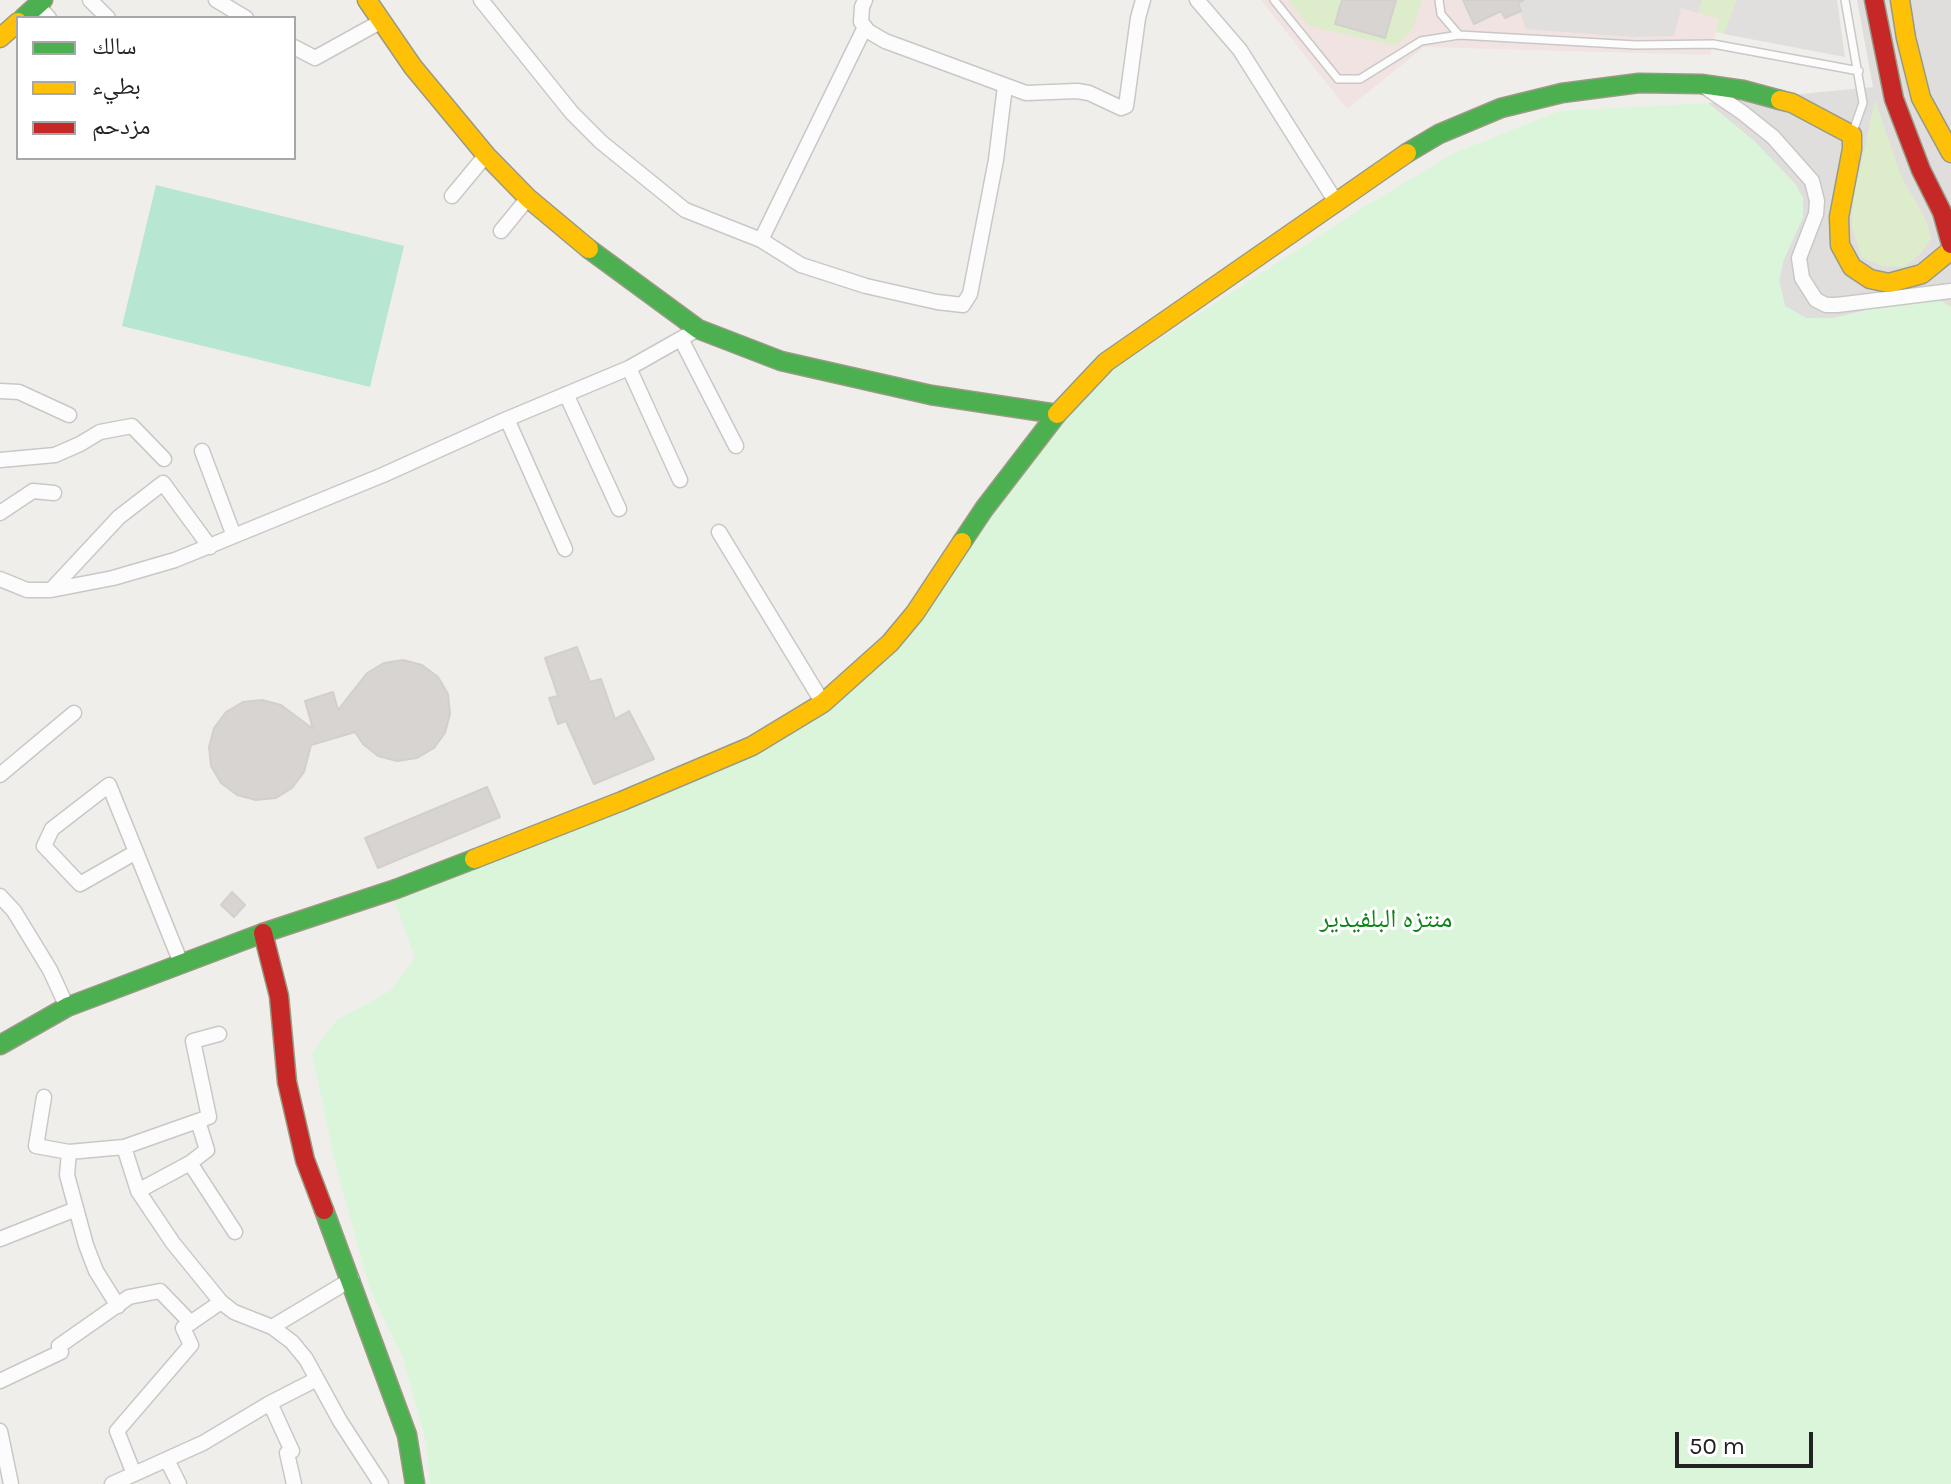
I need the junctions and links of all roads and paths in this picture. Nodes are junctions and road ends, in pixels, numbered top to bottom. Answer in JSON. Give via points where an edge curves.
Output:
{"nodes":[{"id":1,"x":90,"y":0,"type":"edge"},
{"id":2,"x":216,"y":0,"type":"edge"},
{"id":3,"x":367,"y":0,"type":"edge"},
{"id":4,"x":481,"y":0,"type":"edge"},
{"id":5,"x":865,"y":0,"type":"edge"},
{"id":6,"x":1143,"y":0,"type":"edge"},
{"id":7,"x":1197,"y":0,"type":"edge"},
{"id":8,"x":1274,"y":0,"type":"edge"},
{"id":9,"x":1439,"y":0,"type":"edge"},
{"id":10,"x":1845,"y":0,"type":"edge"},
{"id":11,"x":1874,"y":0,"type":"edge"},
{"id":12,"x":1900,"y":0,"type":"edge"},
{"id":13,"x":106,"y":16,"type":"edge"},
{"id":14,"x":243,"y":16,"type":"edge"},
{"id":15,"x":380,"y":22,"type":"junction"},
{"id":16,"x":16,"y":24,"type":"edge"},
{"id":17,"x":865,"y":27,"type":"junction"},
{"id":18,"x":1459,"y":35,"type":"junction"},
{"id":19,"x":0,"y":38,"type":"edge"},
{"id":20,"x":296,"y":48,"type":"edge"},
{"id":21,"x":1859,"y":71,"type":"junction"},
{"id":22,"x":1701,"y":84,"type":"junction"},
{"id":23,"x":1005,"y":86,"type":"junction"},
{"id":24,"x":1852,"y":135,"type":"junction"},
{"id":25,"x":1951,"y":153,"type":"edge"},
{"id":26,"x":486,"y":155,"type":"junction"},
{"id":27,"x":452,"y":196,"type":"dead end"},
{"id":28,"x":528,"y":198,"type":"junction"},
{"id":29,"x":1336,"y":202,"type":"junction"},
{"id":30,"x":501,"y":231,"type":"dead end"},
{"id":31,"x":761,"y":240,"type":"junction"},
{"id":32,"x":1951,"y":247,"type":"edge"},
{"id":33,"x":1951,"y":258,"type":"edge"},
{"id":34,"x":1951,"y":266,"type":"edge"},
{"id":35,"x":1951,"y":291,"type":"edge"},
{"id":36,"x":698,"y":329,"type":"junction"},
{"id":37,"x":681,"y":339,"type":"junction"},
{"id":38,"x":629,"y":368,"type":"junction"},
{"id":39,"x":0,"y":391,"type":"edge"},
{"id":40,"x":566,"y":394,"type":"junction"},
{"id":41,"x":1057,"y":414,"type":"junction"},
{"id":42,"x":69,"y":415,"type":"dead end"},
{"id":43,"x":507,"y":419,"type":"junction"},
{"id":44,"x":736,"y":446,"type":"dead end"},
{"id":45,"x":202,"y":451,"type":"dead end"},
{"id":46,"x":164,"y":459,"type":"dead end"},
{"id":47,"x":0,"y":460,"type":"edge"},
{"id":48,"x":680,"y":480,"type":"dead end"},
{"id":49,"x":54,"y":493,"type":"dead end"},
{"id":50,"x":619,"y":509,"type":"dead end"},
{"id":51,"x":0,"y":513,"type":"edge"},
{"id":52,"x":719,"y":532,"type":"dead end"},
{"id":53,"x":234,"y":536,"type":"junction"},
{"id":54,"x":210,"y":547,"type":"junction"},
{"id":55,"x":565,"y":549,"type":"dead end"},
{"id":56,"x":0,"y":579,"type":"edge"},
{"id":57,"x":51,"y":590,"type":"junction"},
{"id":58,"x":823,"y":703,"type":"junction"},
{"id":59,"x":74,"y":713,"type":"dead end"},
{"id":60,"x":0,"y":775,"type":"edge"},
{"id":61,"x":136,"y":852,"type":"junction"},
{"id":62,"x":0,"y":896,"type":"edge"},
{"id":63,"x":263,"y":933,"type":"junction"},
{"id":64,"x":181,"y":963,"type":"junction"},
{"id":65,"x":67,"y":1007,"type":"junction"},
{"id":66,"x":219,"y":1034,"type":"dead end"},
{"id":67,"x":0,"y":1045,"type":"edge"},
{"id":68,"x":44,"y":1097,"type":"dead end"},
{"id":69,"x":198,"y":1121,"type":"junction"},
{"id":70,"x":124,"y":1147,"type":"junction"},
{"id":71,"x":69,"y":1152,"type":"junction"},
{"id":72,"x":190,"y":1163,"type":"junction"},
{"id":73,"x":138,"y":1191,"type":"junction"},
{"id":74,"x":76,"y":1209,"type":"junction"},
{"id":75,"x":235,"y":1232,"type":"dead end"},
{"id":76,"x":0,"y":1238,"type":"edge"},
{"id":77,"x":352,"y":1279,"type":"junction"},
{"id":78,"x":221,"y":1302,"type":"junction"},
{"id":79,"x":118,"y":1306,"type":"junction"},
{"id":80,"x":191,"y":1323,"type":"junction"},
{"id":81,"x":272,"y":1327,"type":"junction"},
{"id":82,"x":317,"y":1379,"type":"junction"},
{"id":83,"x":0,"y":1381,"type":"edge"},
{"id":84,"x":270,"y":1403,"type":"junction"},
{"id":85,"x":0,"y":1431,"type":"edge"},
{"id":86,"x":167,"y":1460,"type":"junction"},
{"id":87,"x":134,"y":1474,"type":"junction"},
{"id":88,"x":11,"y":1484,"type":"edge"},
{"id":89,"x":112,"y":1484,"type":"edge"},
{"id":90,"x":179,"y":1484,"type":"edge"},
{"id":91,"x":294,"y":1484,"type":"edge"},
{"id":92,"x":381,"y":1484,"type":"edge"},
{"id":93,"x":415,"y":1484,"type":"edge"}],
"edges":[{"from":1,"to":13,"type":"street"},
{"from":2,"to":14,"type":"street"},
{"from":3,"to":15,"type":"street"},
{"from":4,"to":31,"type":"street","via":[[601,142],[685,210]]},
{"from":5,"to":17,"type":"street"},
{"from":6,"to":23,"type":"street","via":[[1126,106],[1089,93],[1026,93]]},
{"from":7,"to":29,"type":"street","via":[[1240,50]]},
{"from":8,"to":18,"type":"lane","via":[[1338,79],[1360,79],[1421,41]]},
{"from":9,"to":18,"type":"lane","via":[[1441,14]]},
{"from":10,"to":21,"type":"lane"},
{"from":11,"to":32,"type":"street","via":[[1894,99],[1942,212]]},
{"from":12,"to":25,"type":"street","via":[[1921,98]]},
{"from":15,"to":20,"type":"street","via":[[315,58]]},
{"from":15,"to":26,"type":"street"},
{"from":16,"to":19,"type":"street"},
{"from":17,"to":23,"type":"street","via":[[885,41]]},
{"from":17,"to":31,"type":"street"},
{"from":18,"to":21,"type":"lane","via":[[1713,44]]},
{"from":21,"to":24,"type":"lane","via":[[1863,103]]},
{"from":22,"to":24,"type":"street","via":[[1792,103]]},
{"from":22,"to":29,"type":"street","via":[[1639,83],[1501,108],[1439,134]]},
{"from":22,"to":35,"type":"street","via":[[1773,137],[1812,181],[1816,214],[1799,258],[1802,278],[1816,300],[1837,305]]},
{"from":23,"to":31,"type":"street","via":[[970,294],[963,305],[801,265]]},
{"from":24,"to":32,"type":"street","via":[[1839,217],[1840,245],[1852,267],[1889,283],[1922,274]]},
{"from":26,"to":27,"type":"street"},
{"from":26,"to":28,"type":"street"},
{"from":28,"to":30,"type":"street"},
{"from":28,"to":36,"type":"street"},
{"from":29,"to":41,"type":"street","via":[[1106,362]]},
{"from":33,"to":34,"type":"street"},
{"from":36,"to":37,"type":"street"},
{"from":36,"to":41,"type":"street","via":[[781,361],[839,376]]},
{"from":37,"to":38,"type":"street"},
{"from":37,"to":44,"type":"street"},
{"from":38,"to":40,"type":"street"},
{"from":38,"to":48,"type":"street"},
{"from":39,"to":42,"type":"street","via":[[19,392]]},
{"from":40,"to":43,"type":"street"},
{"from":40,"to":50,"type":"street"},
{"from":41,"to":58,"type":"street","via":[[968,530],[915,613]]},
{"from":43,"to":53,"type":"street"},
{"from":43,"to":55,"type":"street"},
{"from":45,"to":53,"type":"street"},
{"from":46,"to":47,"type":"street","via":[[132,426],[100,432],[55,455]]},
{"from":49,"to":51,"type":"street","via":[[33,491]]},
{"from":52,"to":58,"type":"street"},
{"from":53,"to":54,"type":"street"},
{"from":54,"to":57,"type":"street","via":[[113,578]]},
{"from":54,"to":57,"type":"street","via":[[163,483],[119,517]]},
{"from":56,"to":57,"type":"street","via":[[27,590]]},
{"from":58,"to":63,"type":"street","via":[[752,746],[622,801],[396,889]]},
{"from":59,"to":60,"type":"street"},
{"from":61,"to":61,"type":"street","via":[[109,785],[52,829],[44,846],[80,884]]},
{"from":61,"to":64,"type":"street"},
{"from":62,"to":65,"type":"street","via":[[50,970]]},
{"from":63,"to":64,"type":"street"},
{"from":63,"to":77,"type":"street","via":[[279,996],[287,1082],[302,1148]]},
{"from":64,"to":65,"type":"street"},
{"from":65,"to":67,"type":"street"},
{"from":66,"to":69,"type":"street","via":[[193,1041],[209,1117]]},
{"from":68,"to":71,"type":"street","via":[[36,1146]]},
{"from":69,"to":70,"type":"street"},
{"from":69,"to":72,"type":"street","via":[[207,1150]]},
{"from":70,"to":71,"type":"street"},
{"from":70,"to":73,"type":"street"},
{"from":71,"to":74,"type":"street","via":[[67,1175]]},
{"from":72,"to":73,"type":"street"},
{"from":72,"to":75,"type":"street"},
{"from":73,"to":78,"type":"street"},
{"from":74,"to":76,"type":"street"},
{"from":74,"to":79,"type":"street","via":[[96,1271]]},
{"from":77,"to":81,"type":"street"},
{"from":77,"to":93,"type":"street","via":[[407,1435]]},
{"from":78,"to":80,"type":"street"},
{"from":78,"to":81,"type":"street"},
{"from":79,"to":80,"type":"street","via":[[129,1297],[160,1291]]},
{"from":79,"to":83,"type":"street","via":[[59,1346],[61,1352]]},
{"from":80,"to":87,"type":"street","via":[[183,1328],[191,1345],[117,1431]]},
{"from":81,"to":82,"type":"street","via":[[292,1342]]},
{"from":82,"to":84,"type":"street"},
{"from":82,"to":92,"type":"street"},
{"from":84,"to":86,"type":"street"},
{"from":84,"to":91,"type":"street","via":[[292,1451],[287,1453]]},
{"from":85,"to":88,"type":"street"},
{"from":86,"to":87,"type":"street"},
{"from":86,"to":90,"type":"street"},
{"from":87,"to":89,"type":"street"}]}
